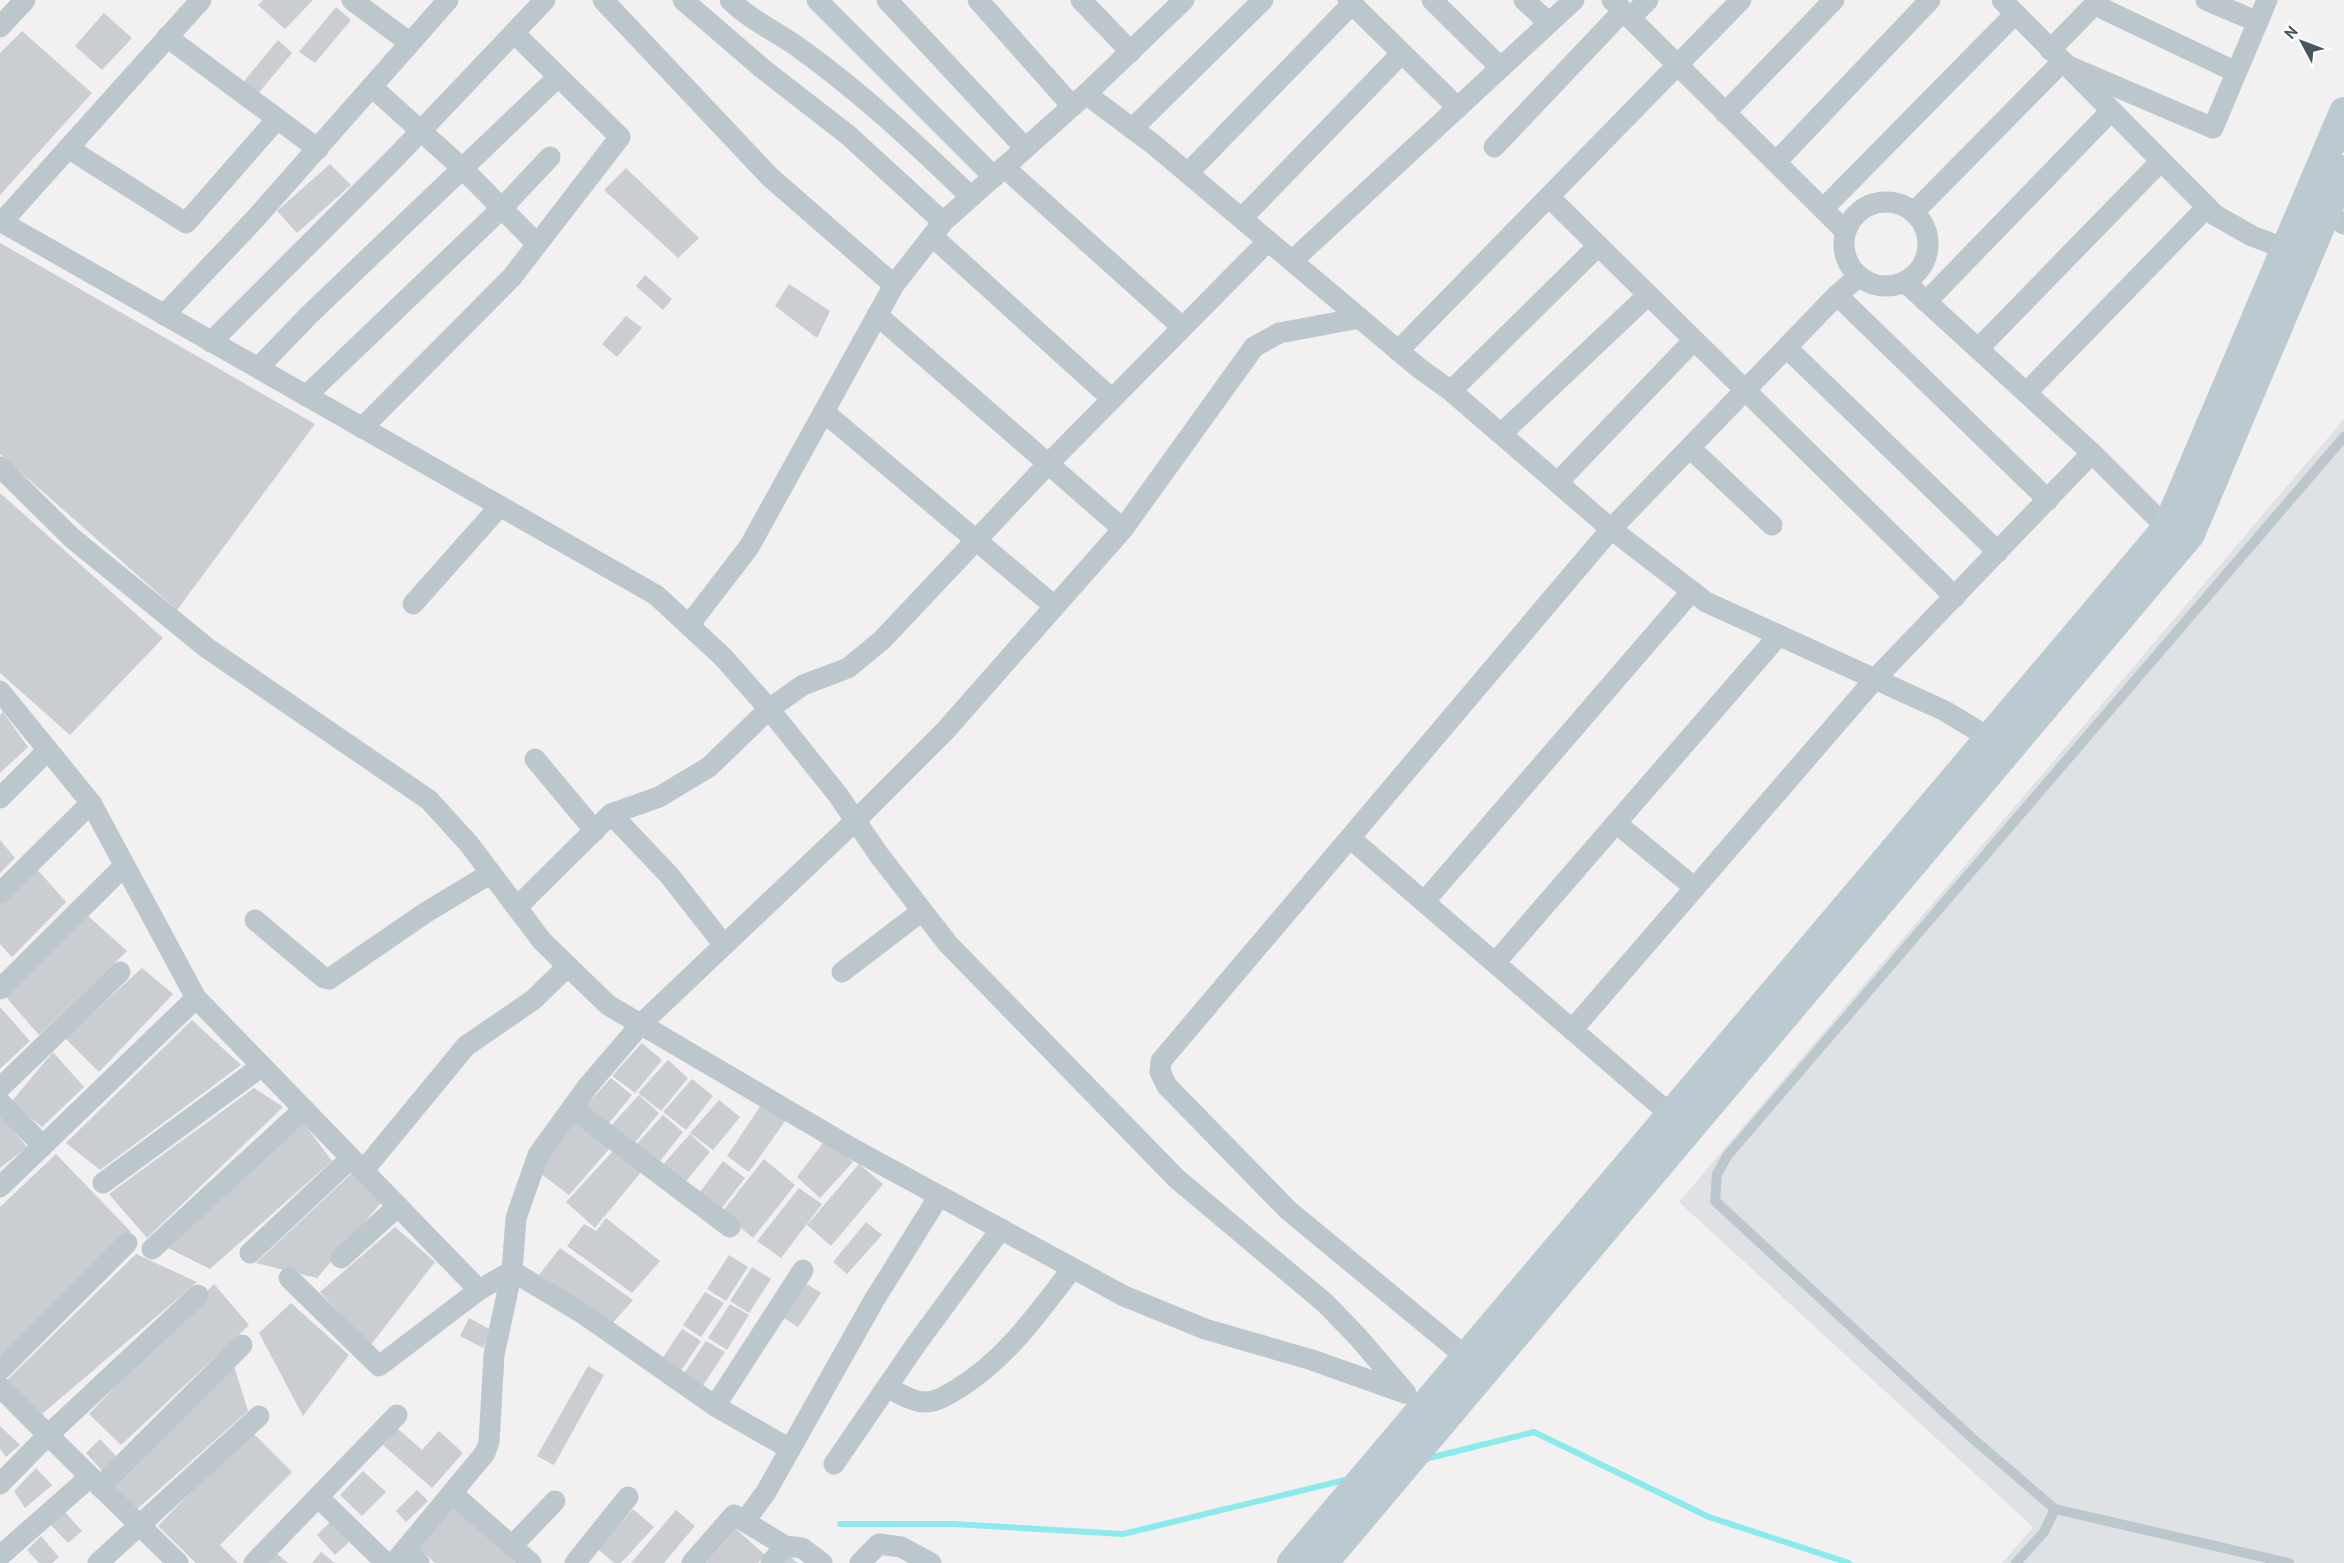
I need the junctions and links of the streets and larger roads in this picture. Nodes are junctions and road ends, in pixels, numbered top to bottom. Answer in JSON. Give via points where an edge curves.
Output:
{"nodes":[{"id":1,"x":25,"y":0,"type":"edge"},
{"id":2,"x":201,"y":0,"type":"edge"},
{"id":3,"x":352,"y":0,"type":"edge"},
{"id":4,"x":448,"y":0,"type":"edge"},
{"id":5,"x":545,"y":0,"type":"edge"},
{"id":6,"x":603,"y":0,"type":"edge"},
{"id":7,"x":684,"y":0,"type":"edge"},
{"id":8,"x":730,"y":0,"type":"edge"},
{"id":9,"x":817,"y":0,"type":"edge"},
{"id":10,"x":887,"y":0,"type":"edge"},
{"id":11,"x":978,"y":0,"type":"edge"},
{"id":12,"x":1081,"y":0,"type":"edge"},
{"id":13,"x":1184,"y":0,"type":"edge"},
{"id":14,"x":1263,"y":0,"type":"edge"},
{"id":15,"x":1432,"y":0,"type":"edge"},
{"id":16,"x":1524,"y":0,"type":"edge"},
{"id":17,"x":1574,"y":0,"type":"edge"},
{"id":18,"x":1647,"y":0,"type":"edge"},
{"id":19,"x":1741,"y":0,"type":"edge"},
{"id":20,"x":1834,"y":0,"type":"edge"},
{"id":21,"x":1930,"y":0,"type":"edge"},
{"id":22,"x":2206,"y":0,"type":"edge"},
{"id":23,"x":2267,"y":0,"type":"edge"},
{"id":24,"x":1350,"y":2,"type":"edge"},
{"id":25,"x":2097,"y":3,"type":"edge"},
{"id":26,"x":2008,"y":7,"type":"edge"},
{"id":27,"x":1622,"y":10,"type":"edge"},
{"id":28,"x":2258,"y":22,"type":"junction"},
{"id":29,"x":1549,"y":23,"type":"junction"},
{"id":30,"x":0,"y":27,"type":"edge"},
{"id":31,"x":514,"y":33,"type":"junction"},
{"id":32,"x":167,"y":37,"type":"junction"},
{"id":33,"x":410,"y":43,"type":"junction"},
{"id":34,"x":1131,"y":52,"type":"junction"},
{"id":35,"x":1402,"y":53,"type":"junction"},
{"id":36,"x":2055,"y":57,"type":"junction"},
{"id":37,"x":1678,"y":66,"type":"junction"},
{"id":38,"x":1501,"y":68,"type":"junction"},
{"id":39,"x":2236,"y":72,"type":"junction"},
{"id":40,"x":558,"y":77,"type":"junction"},
{"id":41,"x":372,"y":87,"type":"junction"},
{"id":42,"x":1079,"y":100,"type":"junction"},
{"id":43,"x":1458,"y":108,"type":"junction"},
{"id":44,"x":2110,"y":112,"type":"junction"},
{"id":45,"x":2344,"y":112,"type":"edge"},
{"id":46,"x":1725,"y":113,"type":"junction"},
{"id":47,"x":277,"y":119,"type":"junction"},
{"id":48,"x":1132,"y":129,"type":"junction"},
{"id":49,"x":420,"y":132,"type":"junction"},
{"id":50,"x":1494,"y":147,"type":"dead end"},
{"id":51,"x":68,"y":148,"type":"junction"},
{"id":52,"x":1025,"y":148,"type":"junction"},
{"id":53,"x":318,"y":149,"type":"junction"},
{"id":54,"x":550,"y":157,"type":"dead end"},
{"id":55,"x":1776,"y":162,"type":"junction"},
{"id":56,"x":2160,"y":162,"type":"junction"},
{"id":57,"x":462,"y":168,"type":"junction"},
{"id":58,"x":2344,"y":170,"type":"edge"},
{"id":59,"x":999,"y":172,"type":"junction"},
{"id":60,"x":1188,"y":173,"type":"junction"},
{"id":61,"x":971,"y":197,"type":"junction"},
{"id":62,"x":1549,"y":197,"type":"junction"},
{"id":63,"x":2206,"y":207,"type":"junction"},
{"id":64,"x":502,"y":208,"type":"junction"},
{"id":65,"x":1823,"y":209,"type":"junction"},
{"id":66,"x":1914,"y":212,"type":"junction"},
{"id":67,"x":1242,"y":218,"type":"junction"},
{"id":68,"x":2335,"y":218,"type":"edge"},
{"id":69,"x":1,"y":221,"type":"edge"},
{"id":70,"x":938,"y":229,"type":"junction"},
{"id":71,"x":1845,"y":231,"type":"junction"},
{"id":72,"x":1268,"y":241,"type":"junction"},
{"id":73,"x":537,"y":244,"type":"junction"},
{"id":74,"x":1598,"y":246,"type":"junction"},
{"id":75,"x":2296,"y":253,"type":"junction"},
{"id":76,"x":1292,"y":261,"type":"junction"},
{"id":77,"x":1858,"y":277,"type":"junction"},
{"id":78,"x":1906,"y":283,"type":"junction"},
{"id":79,"x":894,"y":285,"type":"junction"},
{"id":80,"x":1648,"y":295,"type":"junction"},
{"id":81,"x":1837,"y":295,"type":"junction"},
{"id":82,"x":1926,"y":302,"type":"junction"},
{"id":83,"x":164,"y":315,"type":"junction"},
{"id":84,"x":877,"y":315,"type":"junction"},
{"id":85,"x":1360,"y":318,"type":"junction"},
{"id":86,"x":1182,"y":327,"type":"junction"},
{"id":87,"x":1694,"y":340,"type":"junction"},
{"id":88,"x":211,"y":342,"type":"junction"},
{"id":89,"x":1788,"y":349,"type":"junction"},
{"id":90,"x":1978,"y":349,"type":"junction"},
{"id":91,"x":1398,"y":351,"type":"junction"},
{"id":92,"x":258,"y":368,"type":"junction"},
{"id":93,"x":1451,"y":391,"type":"junction"},
{"id":94,"x":1746,"y":392,"type":"junction"},
{"id":95,"x":2026,"y":393,"type":"junction"},
{"id":96,"x":306,"y":396,"type":"junction"},
{"id":97,"x":1112,"y":399,"type":"junction"},
{"id":98,"x":824,"y":412,"type":"junction"},
{"id":99,"x":362,"y":428,"type":"junction"},
{"id":100,"x":1501,"y":434,"type":"junction"},
{"id":101,"x":1690,"y":448,"type":"junction"},
{"id":102,"x":2092,"y":453,"type":"junction"},
{"id":103,"x":1048,"y":464,"type":"junction"},
{"id":104,"x":0,"y":467,"type":"edge"},
{"id":105,"x":1558,"y":482,"type":"junction"},
{"id":106,"x":2048,"y":500,"type":"junction"},
{"id":107,"x":500,"y":507,"type":"junction"},
{"id":108,"x":1772,"y":525,"type":"dead end"},
{"id":109,"x":2167,"y":528,"type":"junction"},
{"id":110,"x":1123,"y":529,"type":"junction"},
{"id":111,"x":1611,"y":529,"type":"junction"},
{"id":112,"x":976,"y":540,"type":"junction"},
{"id":113,"x":1998,"y":552,"type":"junction"},
{"id":114,"x":1692,"y":591,"type":"junction"},
{"id":115,"x":1955,"y":597,"type":"junction"},
{"id":116,"x":413,"y":604,"type":"dead end"},
{"id":117,"x":1053,"y":605,"type":"junction"},
{"id":118,"x":689,"y":625,"type":"junction"},
{"id":119,"x":1779,"y":635,"type":"junction"},
{"id":120,"x":1875,"y":679,"type":"junction"},
{"id":121,"x":1,"y":693,"type":"edge"},
{"id":122,"x":769,"y":709,"type":"junction"},
{"id":123,"x":1999,"y":744,"type":"junction"},
{"id":124,"x":48,"y":750,"type":"junction"},
{"id":125,"x":535,"y":759,"type":"dead end"},
{"id":126,"x":0,"y":798,"type":"edge"},
{"id":127,"x":91,"y":803,"type":"junction"},
{"id":128,"x":611,"y":814,"type":"junction"},
{"id":129,"x":855,"y":821,"type":"junction"},
{"id":130,"x":1616,"y":823,"type":"junction"},
{"id":131,"x":595,"y":831,"type":"junction"},
{"id":132,"x":1350,"y":838,"type":"junction"},
{"id":133,"x":124,"y":866,"type":"junction"},
{"id":134,"x":491,"y":873,"type":"junction"},
{"id":135,"x":1695,"y":888,"type":"junction"},
{"id":136,"x":0,"y":893,"type":"edge"},
{"id":137,"x":1424,"y":902,"type":"junction"},
{"id":138,"x":517,"y":907,"type":"junction"},
{"id":139,"x":922,"y":911,"type":"junction"},
{"id":140,"x":255,"y":920,"type":"dead end"},
{"id":141,"x":724,"y":945,"type":"junction"},
{"id":142,"x":1495,"y":963,"type":"junction"},
{"id":143,"x":568,"y":966,"type":"junction"},
{"id":144,"x":120,"y":972,"type":"dead end"},
{"id":145,"x":843,"y":972,"type":"dead end"},
{"id":146,"x":0,"y":989,"type":"edge"},
{"id":147,"x":196,"y":998,"type":"junction"},
{"id":148,"x":641,"y":1024,"type":"junction"},
{"id":149,"x":1572,"y":1030,"type":"junction"},
{"id":150,"x":262,"y":1066,"type":"junction"},
{"id":151,"x":0,"y":1088,"type":"edge"},
{"id":152,"x":0,"y":1102,"type":"edge"},
{"id":153,"x":572,"y":1108,"type":"junction"},
{"id":154,"x":304,"y":1109,"type":"junction"},
{"id":155,"x":1671,"y":1115,"type":"junction"},
{"id":156,"x":43,"y":1146,"type":"junction"},
{"id":157,"x":357,"y":1164,"type":"junction"},
{"id":158,"x":103,"y":1184,"type":"dead end"},
{"id":159,"x":0,"y":1187,"type":"edge"},
{"id":160,"x":939,"y":1196,"type":"junction"},
{"id":161,"x":398,"y":1206,"type":"junction"},
{"id":162,"x":730,"y":1227,"type":"dead end"},
{"id":163,"x":1001,"y":1229,"type":"junction"},
{"id":164,"x":127,"y":1243,"type":"dead end"},
{"id":165,"x":152,"y":1250,"type":"dead end"},
{"id":166,"x":250,"y":1253,"type":"dead end"},
{"id":167,"x":341,"y":1258,"type":"dead end"},
{"id":168,"x":1072,"y":1269,"type":"junction"},
{"id":169,"x":803,"y":1270,"type":"dead end"},
{"id":170,"x":512,"y":1271,"type":"junction"},
{"id":171,"x":289,"y":1278,"type":"dead end"},
{"id":172,"x":479,"y":1290,"type":"junction"},
{"id":173,"x":198,"y":1295,"type":"dead end"},
{"id":174,"x":242,"y":1345,"type":"dead end"},
{"id":175,"x":1466,"y":1357,"type":"junction"},
{"id":176,"x":0,"y":1370,"type":"edge"},
{"id":177,"x":0,"y":1387,"type":"edge"},
{"id":178,"x":887,"y":1387,"type":"junction"},
{"id":179,"x":715,"y":1406,"type":"junction"},
{"id":180,"x":1424,"y":1413,"type":"junction"},
{"id":181,"x":397,"y":1415,"type":"dead end"},
{"id":182,"x":259,"y":1416,"type":"dead end"},
{"id":183,"x":48,"y":1435,"type":"junction"},
{"id":184,"x":790,"y":1449,"type":"junction"},
{"id":185,"x":834,"y":1464,"type":"dead end"},
{"id":186,"x":95,"y":1482,"type":"junction"},
{"id":187,"x":0,"y":1485,"type":"edge"},
{"id":188,"x":1367,"y":1492,"type":"junction"},
{"id":189,"x":453,"y":1494,"type":"junction"},
{"id":190,"x":318,"y":1497,"type":"junction"},
{"id":191,"x":628,"y":1497,"type":"dead end"},
{"id":192,"x":555,"y":1500,"type":"dead end"},
{"id":193,"x":745,"y":1521,"type":"junction"},
{"id":194,"x":140,"y":1526,"type":"junction"},
{"id":195,"x":512,"y":1546,"type":"junction"},
{"id":196,"x":785,"y":1546,"type":"junction"},
{"id":197,"x":0,"y":1556,"type":"edge"},
{"id":198,"x":406,"y":1559,"type":"edge"},
{"id":199,"x":99,"y":1563,"type":"edge"},
{"id":200,"x":178,"y":1563,"type":"edge"},
{"id":201,"x":254,"y":1563,"type":"edge"},
{"id":202,"x":386,"y":1563,"type":"edge"},
{"id":203,"x":531,"y":1563,"type":"edge"},
{"id":204,"x":575,"y":1563,"type":"edge"},
{"id":205,"x":692,"y":1563,"type":"edge"},
{"id":206,"x":771,"y":1563,"type":"edge"},
{"id":207,"x":822,"y":1563,"type":"edge"},
{"id":208,"x":860,"y":1563,"type":"edge"},
{"id":209,"x":931,"y":1563,"type":"edge"},
{"id":210,"x":1292,"y":1563,"type":"edge"},
{"id":211,"x":1323,"y":1563,"type":"edge"}],
"edges":[{"from":1,"to":30,"type":"street"},
{"from":2,"to":32,"type":"street"},
{"from":3,"to":33,"type":"street"},
{"from":4,"to":33,"type":"street"},
{"from":5,"to":31,"type":"street"},
{"from":6,"to":79,"type":"street","via":[[770,177]]},
{"from":7,"to":70,"type":"street","via":[[763,69],[848,135]]},
{"from":8,"to":61,"type":"street","via":[[743,13],[801,49],[890,120]]},
{"from":9,"to":59,"type":"street"},
{"from":10,"to":52,"type":"street"},
{"from":11,"to":42,"type":"street"},
{"from":12,"to":34,"type":"street"},
{"from":13,"to":34,"type":"street"},
{"from":14,"to":48,"type":"street"},
{"from":15,"to":38,"type":"street"},
{"from":16,"to":29,"type":"street"},
{"from":17,"to":29,"type":"street"},
{"from":18,"to":27,"type":"street"},
{"from":19,"to":37,"type":"street"},
{"from":20,"to":46,"type":"street"},
{"from":21,"to":55,"type":"street"},
{"from":22,"to":28,"type":"street"},
{"from":23,"to":28,"type":"street"},
{"from":24,"to":35,"type":"street"},
{"from":24,"to":60,"type":"street"},
{"from":25,"to":36,"type":"street"},
{"from":25,"to":39,"type":"street"},
{"from":26,"to":36,"type":"street"},
{"from":26,"to":65,"type":"street"},
{"from":27,"to":37,"type":"street"},
{"from":27,"to":50,"type":"street"},
{"from":28,"to":39,"type":"street"},
{"from":29,"to":38,"type":"street"},
{"from":31,"to":40,"type":"street"},
{"from":31,"to":49,"type":"street"},
{"from":32,"to":47,"type":"street"},
{"from":32,"to":51,"type":"street"},
{"from":33,"to":41,"type":"street"},
{"from":34,"to":42,"type":"street"},
{"from":35,"to":43,"type":"street"},
{"from":35,"to":67,"type":"street"},
{"from":36,"to":39,"type":"street","via":[[2213,128]]},
{"from":36,"to":44,"type":"street"},
{"from":36,"to":66,"type":"street"},
{"from":37,"to":46,"type":"street"},
{"from":37,"to":62,"type":"street"},
{"from":38,"to":43,"type":"street"},
{"from":40,"to":57,"type":"street"},
{"from":40,"to":73,"type":"street","via":[[620,137]]},
{"from":41,"to":49,"type":"street"},
{"from":41,"to":53,"type":"street"},
{"from":42,"to":48,"type":"street"},
{"from":42,"to":52,"type":"street"},
{"from":43,"to":76,"type":"street"},
{"from":44,"to":56,"type":"street"},
{"from":44,"to":82,"type":"street"},
{"from":45,"to":75,"type":"street"},
{"from":46,"to":55,"type":"street"},
{"from":47,"to":51,"type":"street","via":[[186,223]]},
{"from":47,"to":53,"type":"street"},
{"from":48,"to":60,"type":"street"},
{"from":49,"to":57,"type":"street"},
{"from":49,"to":88,"type":"street"},
{"from":51,"to":69,"type":"street"},
{"from":52,"to":59,"type":"street"},
{"from":53,"to":83,"type":"street"},
{"from":54,"to":64,"type":"street"},
{"from":55,"to":65,"type":"street"},
{"from":56,"to":63,"type":"street"},
{"from":56,"to":90,"type":"street"},
{"from":57,"to":64,"type":"street"},
{"from":57,"to":92,"type":"street"},
{"from":58,"to":68,"type":"street"},
{"from":59,"to":61,"type":"street"},
{"from":59,"to":86,"type":"street"},
{"from":60,"to":67,"type":"street"},
{"from":61,"to":70,"type":"street"},
{"from":62,"to":74,"type":"street"},
{"from":62,"to":91,"type":"street"},
{"from":63,"to":75,"type":"street","via":[[2252,236]]},
{"from":63,"to":95,"type":"street"},
{"from":64,"to":73,"type":"street"},
{"from":64,"to":96,"type":"street"},
{"from":65,"to":71,"type":"street"},
{"from":66,"to":71,"type":"street","via":[[1892,202],[1867,206]]},
{"from":66,"to":78,"type":"street","via":[[1925,225],[1929,241],[1927,258]]},
{"from":67,"to":72,"type":"street"},
{"from":68,"to":75,"type":"street"},
{"from":69,"to":83,"type":"street"},
{"from":70,"to":79,"type":"street"},
{"from":70,"to":97,"type":"street"},
{"from":71,"to":77,"type":"street","via":[[1848,264]]},
{"from":72,"to":76,"type":"street"},
{"from":72,"to":86,"type":"street"},
{"from":73,"to":99,"type":"street","via":[[512,277]]},
{"from":74,"to":80,"type":"street"},
{"from":74,"to":93,"type":"street"},
{"from":75,"to":109,"type":"street"},
{"from":75,"to":123,"type":"street","via":[[2190,534]]},
{"from":76,"to":85,"type":"street"},
{"from":77,"to":78,"type":"street","via":[[1873,285]]},
{"from":77,"to":81,"type":"street"},
{"from":78,"to":82,"type":"street"},
{"from":79,"to":84,"type":"street"},
{"from":80,"to":87,"type":"street"},
{"from":80,"to":100,"type":"street"},
{"from":81,"to":89,"type":"street"},
{"from":81,"to":106,"type":"street"},
{"from":82,"to":90,"type":"street"},
{"from":83,"to":88,"type":"street"},
{"from":84,"to":98,"type":"street"},
{"from":84,"to":103,"type":"street"},
{"from":85,"to":91,"type":"street"},
{"from":85,"to":110,"type":"street","via":[[1279,333],[1254,347]]},
{"from":86,"to":97,"type":"street"},
{"from":87,"to":94,"type":"street"},
{"from":87,"to":105,"type":"street"},
{"from":88,"to":92,"type":"street"},
{"from":89,"to":94,"type":"street"},
{"from":89,"to":113,"type":"street"},
{"from":90,"to":95,"type":"street"},
{"from":91,"to":93,"type":"street"},
{"from":92,"to":96,"type":"street"},
{"from":93,"to":100,"type":"street"},
{"from":94,"to":101,"type":"street"},
{"from":94,"to":115,"type":"street"},
{"from":95,"to":102,"type":"street"},
{"from":96,"to":99,"type":"street"},
{"from":97,"to":103,"type":"street"},
{"from":98,"to":112,"type":"street"},
{"from":98,"to":118,"type":"street","via":[[749,547]]},
{"from":99,"to":107,"type":"street"},
{"from":100,"to":105,"type":"street"},
{"from":101,"to":108,"type":"street"},
{"from":101,"to":111,"type":"street"},
{"from":102,"to":106,"type":"street"},
{"from":102,"to":109,"type":"street"},
{"from":103,"to":110,"type":"street"},
{"from":103,"to":112,"type":"street"},
{"from":104,"to":134,"type":"street","via":[[72,538],[207,648],[429,800]]},
{"from":105,"to":111,"type":"street"},
{"from":106,"to":113,"type":"street"},
{"from":107,"to":116,"type":"street"},
{"from":107,"to":118,"type":"street","via":[[656,595]]},
{"from":109,"to":123,"type":"street"},
{"from":110,"to":117,"type":"street"},
{"from":111,"to":114,"type":"street"},
{"from":111,"to":132,"type":"street"},
{"from":112,"to":117,"type":"street"},
{"from":112,"to":122,"type":"street","via":[[882,640],[848,668],[803,685]]},
{"from":113,"to":115,"type":"street"},
{"from":114,"to":119,"type":"street","via":[[1706,602]]},
{"from":114,"to":137,"type":"street"},
{"from":115,"to":120,"type":"street"},
{"from":117,"to":129,"type":"street","via":[[945,730]]},
{"from":118,"to":122,"type":"street"},
{"from":119,"to":120,"type":"street"},
{"from":119,"to":130,"type":"street"},
{"from":120,"to":123,"type":"street","via":[[1945,711]]},
{"from":120,"to":135,"type":"street"},
{"from":121,"to":124,"type":"street"},
{"from":122,"to":128,"type":"street","via":[[709,767],[659,797]]},
{"from":122,"to":129,"type":"street"},
{"from":123,"to":155,"type":"street"},
{"from":123,"to":180,"type":"street"},
{"from":124,"to":126,"type":"street"},
{"from":124,"to":127,"type":"street"},
{"from":125,"to":131,"type":"street"},
{"from":127,"to":133,"type":"street"},
{"from":127,"to":136,"type":"street"},
{"from":128,"to":131,"type":"street"},
{"from":128,"to":141,"type":"street","via":[[669,875]]},
{"from":129,"to":139,"type":"street"},
{"from":129,"to":141,"type":"street"},
{"from":130,"to":135,"type":"street"},
{"from":130,"to":142,"type":"street"},
{"from":131,"to":138,"type":"street"},
{"from":132,"to":137,"type":"street"},
{"from":132,"to":175,"type":"street","via":[[1181,1034],[1161,1061],[1160,1072],[1167,1086],[1288,1210]]},
{"from":133,"to":146,"type":"street"},
{"from":133,"to":147,"type":"street"},
{"from":134,"to":138,"type":"street"},
{"from":134,"to":140,"type":"street","via":[[329,979]]},
{"from":135,"to":149,"type":"street"},
{"from":137,"to":142,"type":"street"},
{"from":138,"to":143,"type":"street","via":[[542,941]]},
{"from":139,"to":145,"type":"street"},
{"from":139,"to":180,"type":"street","via":[[948,944],[1177,1179],[1324,1303]]},
{"from":141,"to":148,"type":"street"},
{"from":142,"to":149,"type":"street"},
{"from":143,"to":148,"type":"street","via":[[608,1005]]},
{"from":143,"to":157,"type":"street","via":[[533,1000],[483,1032],[456,1056]]},
{"from":144,"to":151,"type":"street"},
{"from":147,"to":150,"type":"street"},
{"from":147,"to":156,"type":"street"},
{"from":148,"to":153,"type":"street"},
{"from":148,"to":160,"type":"street"},
{"from":149,"to":155,"type":"street"},
{"from":150,"to":154,"type":"street"},
{"from":150,"to":158,"type":"street"},
{"from":152,"to":156,"type":"street"},
{"from":153,"to":162,"type":"street"},
{"from":153,"to":170,"type":"street","via":[[538,1155],[516,1218]]},
{"from":154,"to":157,"type":"street"},
{"from":154,"to":165,"type":"street"},
{"from":155,"to":175,"type":"street"},
{"from":156,"to":159,"type":"street"},
{"from":157,"to":161,"type":"street"},
{"from":157,"to":166,"type":"street"},
{"from":160,"to":163,"type":"street"},
{"from":160,"to":184,"type":"street","via":[[873,1302]]},
{"from":161,"to":167,"type":"street"},
{"from":161,"to":172,"type":"street"},
{"from":163,"to":168,"type":"street"},
{"from":163,"to":178,"type":"street"},
{"from":164,"to":176,"type":"street"},
{"from":168,"to":178,"type":"street","via":[[1016,1342],[970,1381],[943,1398],[927,1402]]},
{"from":168,"to":180,"type":"street","via":[[1124,1296],[1204,1329],[1312,1360]]},
{"from":169,"to":179,"type":"street"},
{"from":170,"to":172,"type":"street"},
{"from":170,"to":179,"type":"street","via":[[582,1313]]},
{"from":170,"to":189,"type":"street","via":[[494,1355],[489,1442],[485,1454]]},
{"from":171,"to":172,"type":"street","via":[[379,1366]]},
{"from":173,"to":183,"type":"street"},
{"from":174,"to":186,"type":"street"},
{"from":175,"to":180,"type":"street"},
{"from":177,"to":183,"type":"street"},
{"from":178,"to":185,"type":"street"},
{"from":179,"to":184,"type":"street"},
{"from":180,"to":188,"type":"street"},
{"from":181,"to":190,"type":"street"},
{"from":182,"to":194,"type":"street"},
{"from":183,"to":186,"type":"street"},
{"from":183,"to":187,"type":"street"},
{"from":184,"to":193,"type":"street"},
{"from":186,"to":194,"type":"street"},
{"from":186,"to":197,"type":"street"},
{"from":188,"to":210,"type":"street"},
{"from":188,"to":211,"type":"street"},
{"from":189,"to":195,"type":"street"},
{"from":189,"to":198,"type":"street"},
{"from":190,"to":201,"type":"street"},
{"from":190,"to":202,"type":"street"},
{"from":191,"to":204,"type":"street"},
{"from":192,"to":195,"type":"street"},
{"from":193,"to":196,"type":"street"},
{"from":193,"to":205,"type":"street","via":[[734,1515]]},
{"from":194,"to":199,"type":"street"},
{"from":194,"to":200,"type":"street"},
{"from":195,"to":203,"type":"street"},
{"from":196,"to":206,"type":"street"},
{"from":196,"to":207,"type":"street","via":[[802,1548]]},
{"from":208,"to":209,"type":"street","via":[[879,1544],[901,1547]]}]}
